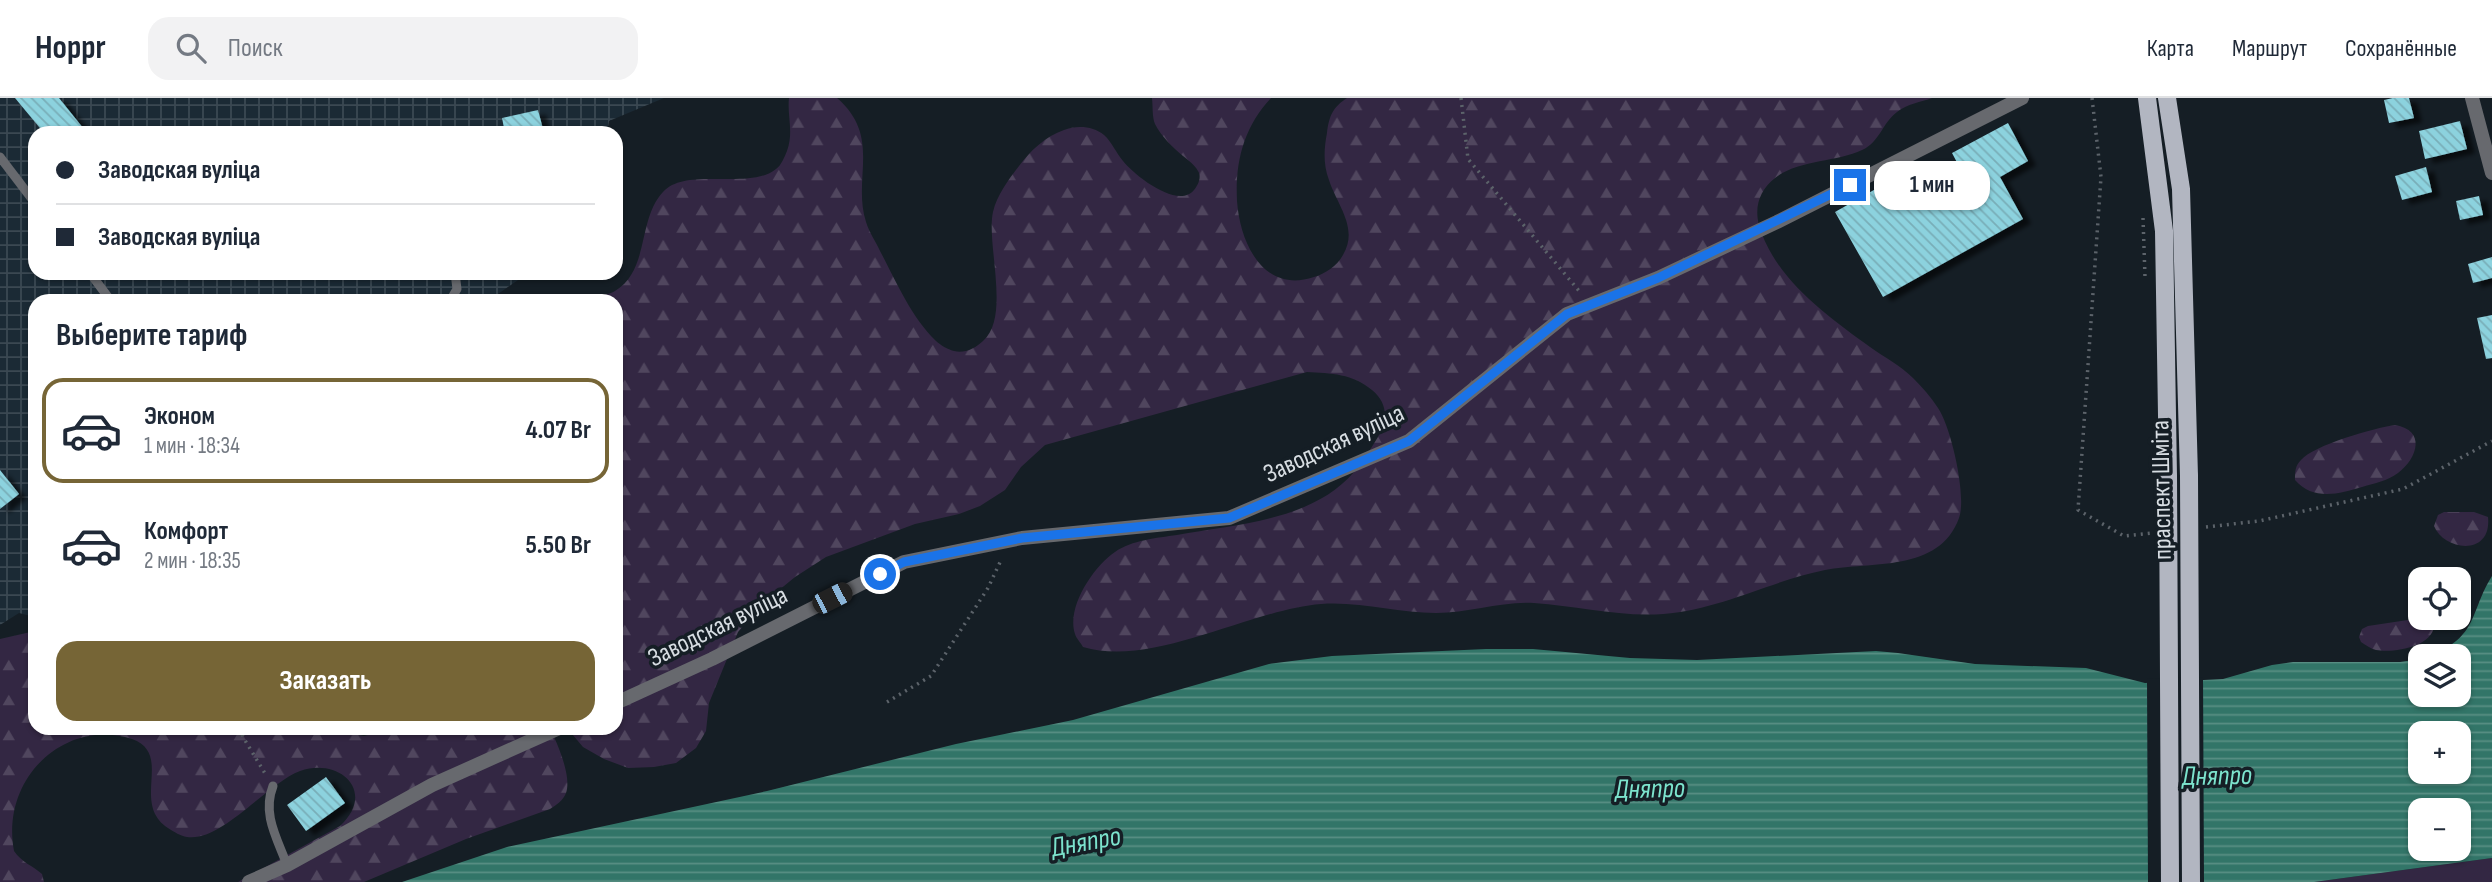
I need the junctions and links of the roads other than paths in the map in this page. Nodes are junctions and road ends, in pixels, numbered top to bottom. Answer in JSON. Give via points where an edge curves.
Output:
{"nodes":[{"id":1,"x":2022,"y":98,"type":"edge"},
{"id":2,"x":2167,"y":98,"type":"edge"},
{"id":3,"x":2472,"y":98,"type":"edge"},
{"id":4,"x":2147,"y":99,"type":"edge"},
{"id":5,"x":0,"y":157,"type":"edge"},
{"id":6,"x":2492,"y":173,"type":"edge"},
{"id":7,"x":28,"y":193,"type":"edge"},
{"id":8,"x":623,"y":700,"type":"edge"},
{"id":9,"x":543,"y":735,"type":"edge"},
{"id":10,"x":272,"y":786,"type":"road end"},
{"id":11,"x":287,"y":864,"type":"junction"},
{"id":12,"x":249,"y":882,"type":"edge"},
{"id":13,"x":2171,"y":882,"type":"edge"},
{"id":14,"x":2192,"y":882,"type":"edge"}],
"edges":[{"from":1,"to":8,"type":"street","name":"Заводская вуліца","via":[[1777,222],[1658,278],[1567,314],[1409,441],[1229,518],[1022,538],[904,562]]},
{"from":2,"to":14,"type":"main road","name":"праспект Шміта","bridge":true,"via":[[2184,251]]},
{"from":3,"to":6,"type":"street"},
{"from":4,"to":13,"type":"main road","name":"праспект Шміта","bridge":true,"via":[[2164,231]]},
{"from":5,"to":7,"type":"lane"},
{"from":9,"to":11,"type":"street","via":[[432,785]]},
{"from":10,"to":11,"type":"lane","via":[[270,821]]},
{"from":11,"to":12,"type":"street"}]}
